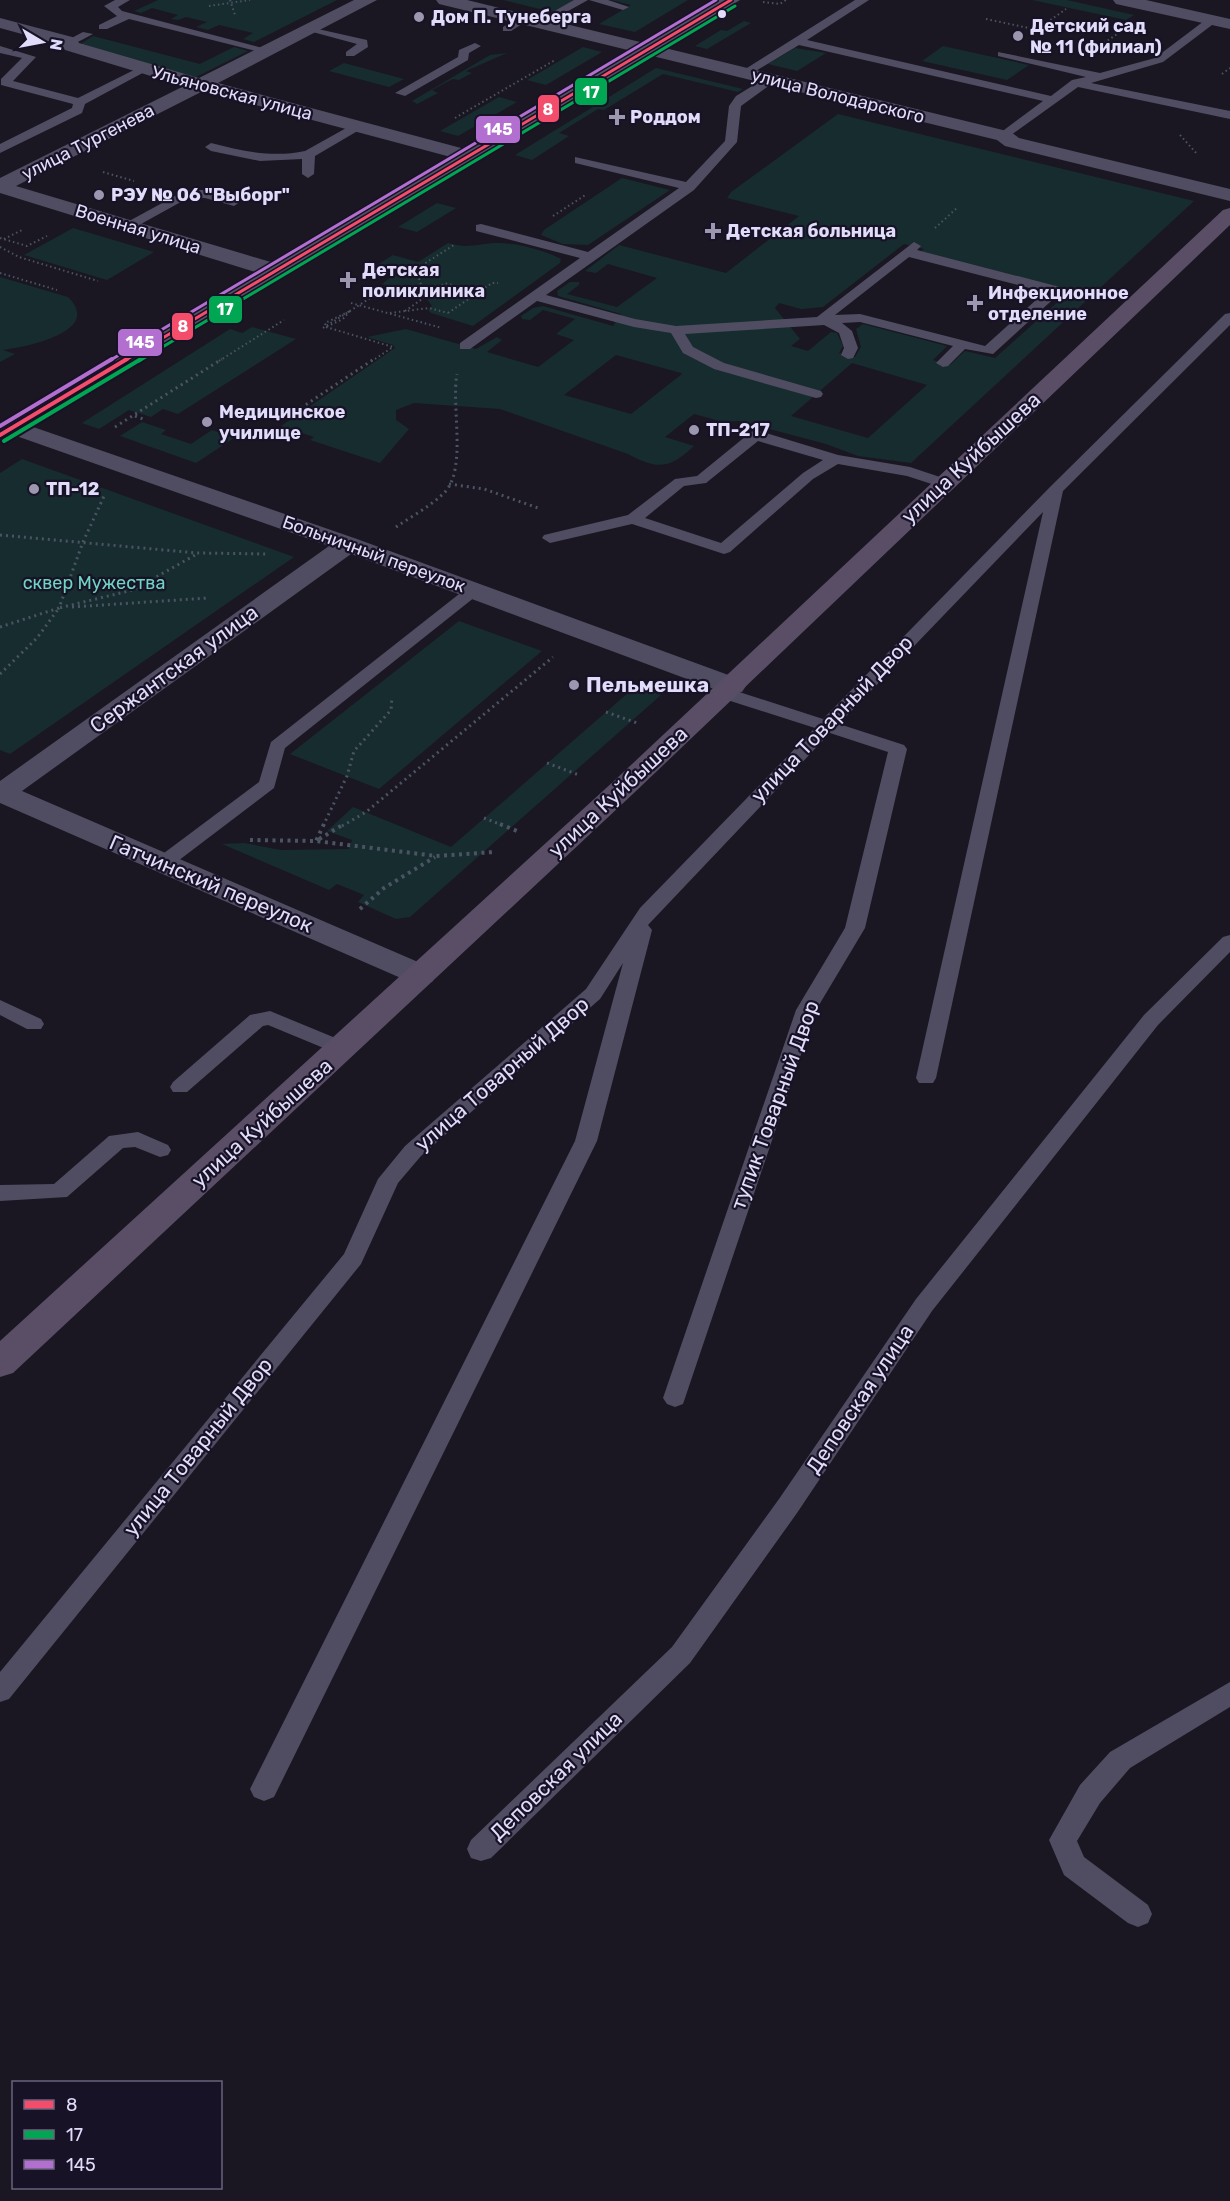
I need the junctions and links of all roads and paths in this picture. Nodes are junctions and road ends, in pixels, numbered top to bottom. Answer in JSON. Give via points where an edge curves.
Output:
{"nodes":[{"id":1,"x":124,"y":0,"type":"edge"},
{"id":2,"x":368,"y":0,"type":"edge"},
{"id":3,"x":445,"y":0,"type":"edge"},
{"id":4,"x":582,"y":0,"type":"edge"},
{"id":5,"x":595,"y":0,"type":"edge"},
{"id":6,"x":730,"y":0,"type":"edge"},
{"id":7,"x":787,"y":0,"type":"edge"},
{"id":8,"x":863,"y":0,"type":"edge"},
{"id":9,"x":1122,"y":0,"type":"edge"},
{"id":10,"x":772,"y":4,"type":"dead end"},
{"id":11,"x":623,"y":7,"type":"dead end"},
{"id":12,"x":128,"y":15,"type":"junction"},
{"id":13,"x":986,"y":19,"type":"dead end"},
{"id":14,"x":1212,"y":20,"type":"junction"},
{"id":15,"x":531,"y":21,"type":"junction"},
{"id":16,"x":0,"y":23,"type":"edge"},
{"id":17,"x":1230,"y":24,"type":"edge"},
{"id":18,"x":103,"y":27,"type":"dead end"},
{"id":19,"x":313,"y":29,"type":"junction"},
{"id":20,"x":507,"y":29,"type":"dead end"},
{"id":21,"x":1043,"y":31,"type":"dead end"},
{"id":22,"x":797,"y":41,"type":"junction"},
{"id":23,"x":1096,"y":42,"type":"dead end"},
{"id":24,"x":1104,"y":44,"type":"dead end"},
{"id":25,"x":474,"y":46,"type":"dead end"},
{"id":26,"x":0,"y":49,"type":"edge"},
{"id":27,"x":648,"y":49,"type":"junction"},
{"id":28,"x":268,"y":51,"type":"junction"},
{"id":29,"x":350,"y":54,"type":"dead end"},
{"id":30,"x":1002,"y":54,"type":"dead end"},
{"id":31,"x":561,"y":57,"type":"dead end"},
{"id":32,"x":1230,"y":68,"type":"edge"},
{"id":33,"x":144,"y":69,"type":"junction"},
{"id":34,"x":745,"y":73,"type":"junction"},
{"id":35,"x":1222,"y":74,"type":"dead end"},
{"id":36,"x":1102,"y":76,"type":"junction"},
{"id":37,"x":770,"y":80,"type":"junction"},
{"id":38,"x":1076,"y":83,"type":"junction"},
{"id":39,"x":201,"y":84,"type":"junction"},
{"id":40,"x":501,"y":89,"type":"dead end"},
{"id":41,"x":505,"y":89,"type":"junction"},
{"id":42,"x":401,"y":93,"type":"dead end"},
{"id":43,"x":1053,"y":100,"type":"junction"},
{"id":44,"x":78,"y":102,"type":"junction"},
{"id":45,"x":1189,"y":108,"type":"junction"},
{"id":46,"x":1230,"y":115,"type":"edge"},
{"id":47,"x":451,"y":121,"type":"dead end"},
{"id":48,"x":357,"y":126,"type":"junction"},
{"id":49,"x":1004,"y":136,"type":"junction"},
{"id":50,"x":211,"y":147,"type":"dead end"},
{"id":51,"x":0,"y":149,"type":"edge"},
{"id":52,"x":309,"y":154,"type":"junction"},
{"id":53,"x":469,"y":156,"type":"junction"},
{"id":54,"x":579,"y":160,"type":"dead end"},
{"id":55,"x":1203,"y":160,"type":"dead end"},
{"id":56,"x":622,"y":170,"type":"junction"},
{"id":57,"x":308,"y":174,"type":"dead end"},
{"id":58,"x":122,"y":177,"type":"dead end"},
{"id":59,"x":134,"y":181,"type":"dead end"},
{"id":60,"x":0,"y":186,"type":"edge"},
{"id":61,"x":689,"y":187,"type":"junction"},
{"id":62,"x":1230,"y":195,"type":"edge"},
{"id":63,"x":234,"y":202,"type":"dead end"},
{"id":64,"x":1230,"y":214,"type":"edge"},
{"id":65,"x":127,"y":226,"type":"junction"},
{"id":66,"x":481,"y":228,"type":"joint"},
{"id":67,"x":47,"y":236,"type":"dead end"},
{"id":68,"x":0,"y":238,"type":"edge"},
{"id":69,"x":520,"y":238,"type":"junction"},
{"id":70,"x":0,"y":246,"type":"edge"},
{"id":71,"x":590,"y":257,"type":"junction"},
{"id":72,"x":276,"y":271,"type":"junction"},
{"id":73,"x":0,"y":273,"type":"edge"},
{"id":74,"x":98,"y":281,"type":"dead end"},
{"id":75,"x":501,"y":283,"type":"dead end"},
{"id":76,"x":57,"y":290,"type":"dead end"},
{"id":77,"x":383,"y":290,"type":"dead end"},
{"id":78,"x":478,"y":292,"type":"junction"},
{"id":79,"x":535,"y":296,"type":"junction"},
{"id":80,"x":425,"y":297,"type":"junction"},
{"id":81,"x":351,"y":303,"type":"dead end"},
{"id":82,"x":359,"y":305,"type":"junction"},
{"id":83,"x":350,"y":311,"type":"junction"},
{"id":84,"x":404,"y":311,"type":"junction"},
{"id":85,"x":388,"y":313,"type":"junction"},
{"id":86,"x":448,"y":313,"type":"junction"},
{"id":87,"x":456,"y":315,"type":"dead end"},
{"id":88,"x":1230,"y":317,"type":"edge"},
{"id":89,"x":823,"y":318,"type":"junction"},
{"id":90,"x":284,"y":320,"type":"dead end"},
{"id":91,"x":325,"y":328,"type":"junction"},
{"id":92,"x":676,"y":330,"type":"junction"},
{"id":93,"x":478,"y":338,"type":"junction"},
{"id":94,"x":963,"y":344,"type":"junction"},
{"id":95,"x":465,"y":346,"type":"joint"},
{"id":96,"x":848,"y":355,"type":"dead end"},
{"id":97,"x":943,"y":363,"type":"dead end"},
{"id":98,"x":816,"y":394,"type":"dead end"},
{"id":99,"x":134,"y":416,"type":"junction"},
{"id":100,"x":286,"y":418,"type":"dead end"},
{"id":101,"x":146,"y":420,"type":"dead end"},
{"id":102,"x":111,"y":430,"type":"dead end"},
{"id":103,"x":7,"y":431,"type":"edge"},
{"id":104,"x":105,"y":459,"type":"junction"},
{"id":105,"x":836,"y":459,"type":"junction"},
{"id":106,"x":449,"y":483,"type":"junction"},
{"id":107,"x":944,"y":483,"type":"junction"},
{"id":108,"x":1055,"y":490,"type":"junction"},
{"id":109,"x":633,"y":519,"type":"junction"},
{"id":110,"x":393,"y":529,"type":"dead end"},
{"id":111,"x":588,"y":530,"type":"junction"},
{"id":112,"x":0,"y":535,"type":"edge"},
{"id":113,"x":550,"y":538,"type":"dead end"},
{"id":114,"x":83,"y":542,"type":"junction"},
{"id":115,"x":348,"y":544,"type":"junction"},
{"id":116,"x":197,"y":553,"type":"junction"},
{"id":117,"x":273,"y":555,"type":"dead end"},
{"id":118,"x":474,"y":590,"type":"junction"},
{"id":119,"x":275,"y":596,"type":"junction"},
{"id":120,"x":59,"y":608,"type":"junction"},
{"id":121,"x":0,"y":627,"type":"edge"},
{"id":122,"x":559,"y":652,"type":"dead end"},
{"id":123,"x":382,"y":663,"type":"junction"},
{"id":124,"x":0,"y":674,"type":"edge"},
{"id":125,"x":728,"y":689,"type":"junction"},
{"id":126,"x":606,"y":712,"type":"dead end"},
{"id":127,"x":637,"y":723,"type":"dead end"},
{"id":128,"x":825,"y":725,"type":"junction"},
{"id":129,"x":547,"y":763,"type":"dead end"},
{"id":130,"x":579,"y":775,"type":"dead end"},
{"id":131,"x":1,"y":793,"type":"edge"},
{"id":132,"x":484,"y":818,"type":"dead end"},
{"id":133,"x":517,"y":831,"type":"dead end"},
{"id":134,"x":195,"y":839,"type":"junction"},
{"id":135,"x":316,"y":841,"type":"junction"},
{"id":136,"x":494,"y":852,"type":"dead end"},
{"id":137,"x":436,"y":856,"type":"junction"},
{"id":138,"x":163,"y":863,"type":"junction"},
{"id":139,"x":360,"y":910,"type":"dead end"},
{"id":140,"x":647,"y":912,"type":"junction"},
{"id":141,"x":1230,"y":940,"type":"edge"},
{"id":142,"x":421,"y":975,"type":"junction"},
{"id":143,"x":0,"y":1007,"type":"edge"},
{"id":144,"x":34,"y":1024,"type":"dead end"},
{"id":145,"x":343,"y":1049,"type":"junction"},
{"id":146,"x":926,"y":1078,"type":"dead end"},
{"id":147,"x":180,"y":1087,"type":"dead end"},
{"id":148,"x":160,"y":1150,"type":"dead end"},
{"id":149,"x":0,"y":1193,"type":"edge"},
{"id":150,"x":0,"y":1363,"type":"edge"},
{"id":151,"x":675,"y":1398,"type":"dead end"},
{"id":152,"x":0,"y":1690,"type":"edge"},
{"id":153,"x":1230,"y":1693,"type":"edge"},
{"id":154,"x":264,"y":1789,"type":"dead end"},
{"id":155,"x":481,"y":1849,"type":"dead end"},
{"id":156,"x":1138,"y":1914,"type":"dead end"}],
"edges":[{"from":1,"to":12,"type":"lane","via":[[110,6]]},
{"from":2,"to":19,"type":"street","name":"улица Тургенева"},
{"from":3,"to":15,"type":"street","name":"улица Володарского"},
{"from":4,"to":15,"type":"lane"},
{"from":5,"to":11,"type":"lane"},
{"from":6,"to":27,"type":"main road"},
{"from":7,"to":10,"type":"path"},
{"from":8,"to":22,"type":"lane"},
{"from":9,"to":14,"type":"street"},
{"from":12,"to":18,"type":"lane"},
{"from":12,"to":28,"type":"lane"},
{"from":13,"to":21,"type":"path"},
{"from":14,"to":17,"type":"street"},
{"from":14,"to":36,"type":"lane","via":[[1159,60]]},
{"from":15,"to":20,"type":"lane"},
{"from":15,"to":27,"type":"street","name":"улица Володарского"},
{"from":16,"to":33,"type":"street","name":"Ульяновская улица","via":[[78,38],[71,46],[136,63]]},
{"from":19,"to":28,"type":"street","name":"улица Тургенева"},
{"from":19,"to":29,"type":"lane","via":[[363,42]]},
{"from":22,"to":34,"type":"lane"},
{"from":22,"to":43,"type":"lane"},
{"from":23,"to":24,"type":"path"},
{"from":25,"to":42,"type":"lane","via":[[463,52],[464,58]]},
{"from":26,"to":44,"type":"lane","via":[[30,57],[5,82]]},
{"from":27,"to":34,"type":"street","name":"улица Володарского"},
{"from":27,"to":53,"type":"main road"},
{"from":28,"to":39,"type":"street","name":"улица Тургенева"},
{"from":30,"to":36,"type":"lane"},
{"from":31,"to":41,"type":"path"},
{"from":32,"to":35,"type":"path"},
{"from":33,"to":39,"type":"street","name":"Ульяновская улица"},
{"from":33,"to":44,"type":"lane"},
{"from":34,"to":37,"type":"street","name":"улица Володарского"},
{"from":36,"to":38,"type":"lane"},
{"from":37,"to":49,"type":"street","name":"улица Володарского"},
{"from":37,"to":61,"type":"lane","via":[[740,99],[735,106],[731,142]]},
{"from":38,"to":43,"type":"lane"},
{"from":38,"to":45,"type":"lane"},
{"from":39,"to":48,"type":"street","name":"Ульяновская улица"},
{"from":39,"to":60,"type":"street","name":"улица Тургенева"},
{"from":40,"to":41,"type":"path"},
{"from":41,"to":47,"type":"path"},
{"from":43,"to":49,"type":"lane"},
{"from":44,"to":51,"type":"lane","via":[[78,110]]},
{"from":45,"to":46,"type":"lane"},
{"from":45,"to":55,"type":"path","via":[[1171,125]]},
{"from":48,"to":52,"type":"lane"},
{"from":48,"to":53,"type":"street","name":"Ульяновская улица"},
{"from":49,"to":62,"type":"street","name":"улица Володарского","via":[[1012,142]]},
{"from":50,"to":52,"type":"lane","via":[[253,157],[294,158]]},
{"from":52,"to":57,"type":"lane"},
{"from":53,"to":72,"type":"main road"},
{"from":54,"to":56,"type":"lane"},
{"from":56,"to":61,"type":"lane"},
{"from":56,"to":69,"type":"path"},
{"from":58,"to":59,"type":"path"},
{"from":60,"to":65,"type":"street","name":"Военная улица"},
{"from":61,"to":71,"type":"lane"},
{"from":63,"to":65,"type":"lane","via":[[205,194],[186,194]]},
{"from":64,"to":107,"type":"main road","name":"улица Куйбышева"},
{"from":65,"to":72,"type":"street","name":"Военная улица"},
{"from":66,"to":69,"type":"lane"},
{"from":66,"to":80,"type":"path","via":[[416,269]]},
{"from":67,"to":68,"type":"path","via":[[27,246]]},
{"from":69,"to":71,"type":"lane"},
{"from":70,"to":74,"type":"path","via":[[19,257]]},
{"from":71,"to":79,"type":"lane"},
{"from":72,"to":103,"type":"main road"},
{"from":73,"to":76,"type":"path"},
{"from":75,"to":78,"type":"path","via":[[492,283]]},
{"from":77,"to":82,"type":"path"},
{"from":78,"to":80,"type":"path","via":[[445,283]]},
{"from":78,"to":86,"type":"path"},
{"from":79,"to":92,"type":"lane","via":[[634,323]]},
{"from":79,"to":93,"type":"lane"},
{"from":80,"to":84,"type":"path"},
{"from":81,"to":82,"type":"path"},
{"from":82,"to":83,"type":"path"},
{"from":82,"to":85,"type":"path"},
{"from":83,"to":91,"type":"path","via":[[349,316]]},
{"from":83,"to":91,"type":"path","via":[[325,323]]},
{"from":84,"to":85,"type":"path"},
{"from":84,"to":86,"type":"path","via":[[429,308]]},
{"from":85,"to":93,"type":"path"},
{"from":86,"to":87,"type":"path"},
{"from":88,"to":108,"type":"lane","name":"улица Товарный Двор"},
{"from":89,"to":92,"type":"lane","via":[[788,324]]},
{"from":89,"to":94,"type":"lane","via":[[860,318]]},
{"from":89,"to":94,"type":"lane","via":[[911,249],[1055,290],[988,351]]},
{"from":89,"to":96,"type":"lane","via":[[845,331],[851,348]]},
{"from":90,"to":99,"type":"path"},
{"from":91,"to":100,"type":"path","via":[[393,347]]},
{"from":92,"to":98,"type":"lane","via":[[688,350],[719,366]]},
{"from":93,"to":95,"type":"lane"},
{"from":94,"to":97,"type":"lane"},
{"from":95,"to":106,"type":"path","via":[[453,390],[455,466]]},
{"from":99,"to":101,"type":"path"},
{"from":99,"to":102,"type":"path"},
{"from":103,"to":104,"type":"street","name":"Больничный переулок"},
{"from":104,"to":114,"type":"path","via":[[110,486]]},
{"from":104,"to":115,"type":"street","name":"Больничный переулок"},
{"from":105,"to":107,"type":"lane","via":[[910,472]]},
{"from":105,"to":109,"type":"lane","via":[[756,435],[701,480],[680,482]]},
{"from":105,"to":109,"type":"lane","via":[[808,476],[724,549]]},
{"from":106,"to":110,"type":"path","via":[[447,490]]},
{"from":106,"to":111,"type":"path","via":[[484,489]]},
{"from":107,"to":125,"type":"main road","name":"улица Куйбышева"},
{"from":108,"to":128,"type":"lane","name":"улица Товарный Двор"},
{"from":108,"to":146,"type":"lane"},
{"from":109,"to":111,"type":"lane"},
{"from":111,"to":113,"type":"lane"},
{"from":112,"to":114,"type":"path"},
{"from":114,"to":116,"type":"path"},
{"from":114,"to":120,"type":"path"},
{"from":115,"to":118,"type":"street","name":"Больничный переулок"},
{"from":115,"to":119,"type":"street","name":"Сержантская улица"},
{"from":116,"to":117,"type":"path"},
{"from":116,"to":120,"type":"path","via":[[134,590]]},
{"from":118,"to":123,"type":"lane"},
{"from":118,"to":125,"type":"street","name":"Больничный переулок"},
{"from":119,"to":120,"type":"path"},
{"from":119,"to":131,"type":"street","name":"Сержантская улица"},
{"from":120,"to":121,"type":"path"},
{"from":120,"to":124,"type":"path","via":[[37,638]]},
{"from":122,"to":135,"type":"path","via":[[366,812]]},
{"from":123,"to":134,"type":"lane","via":[[277,746],[268,784]]},
{"from":123,"to":135,"type":"path","via":[[392,686],[391,710],[354,751],[347,776]]},
{"from":125,"to":128,"type":"lane","name":"тупик Товарный Двор"},
{"from":125,"to":142,"type":"main road","name":"улица Куйбышева"},
{"from":126,"to":127,"type":"path"},
{"from":128,"to":140,"type":"lane","name":"улица Товарный Двор"},
{"from":128,"to":151,"type":"lane","name":"тупик Товарный Двор","via":[[898,749],[855,928],[806,1010]]},
{"from":129,"to":130,"type":"path"},
{"from":131,"to":138,"type":"street","name":"Гатчинский переулок"},
{"from":132,"to":133,"type":"path"},
{"from":134,"to":135,"type":"path"},
{"from":134,"to":138,"type":"lane"},
{"from":135,"to":137,"type":"path"},
{"from":136,"to":137,"type":"path"},
{"from":137,"to":139,"type":"path","via":[[384,888]]},
{"from":138,"to":142,"type":"street","name":"Гатчинский переулок"},
{"from":140,"to":152,"type":"lane","name":"улица Товарный Двор","via":[[593,994],[413,1151],[389,1179],[353,1258]]},
{"from":140,"to":154,"type":"lane","via":[[586,1141]]},
{"from":141,"to":155,"type":"lane","name":"Деповская улица","via":[[1151,1020],[924,1305],[681,1655]]},
{"from":142,"to":145,"type":"main road","name":"улица Куйбышева"},
{"from":143,"to":144,"type":"lane"},
{"from":145,"to":147,"type":"lane","via":[[270,1018],[257,1020]]},
{"from":145,"to":150,"type":"main road","name":"улица Куйбышева"},
{"from":148,"to":149,"type":"lane","via":[[138,1139],[117,1141],[59,1192]]},
{"from":153,"to":156,"type":"lane","via":[[1120,1760],[1090,1794],[1063,1840],[1074,1866]]}]}
